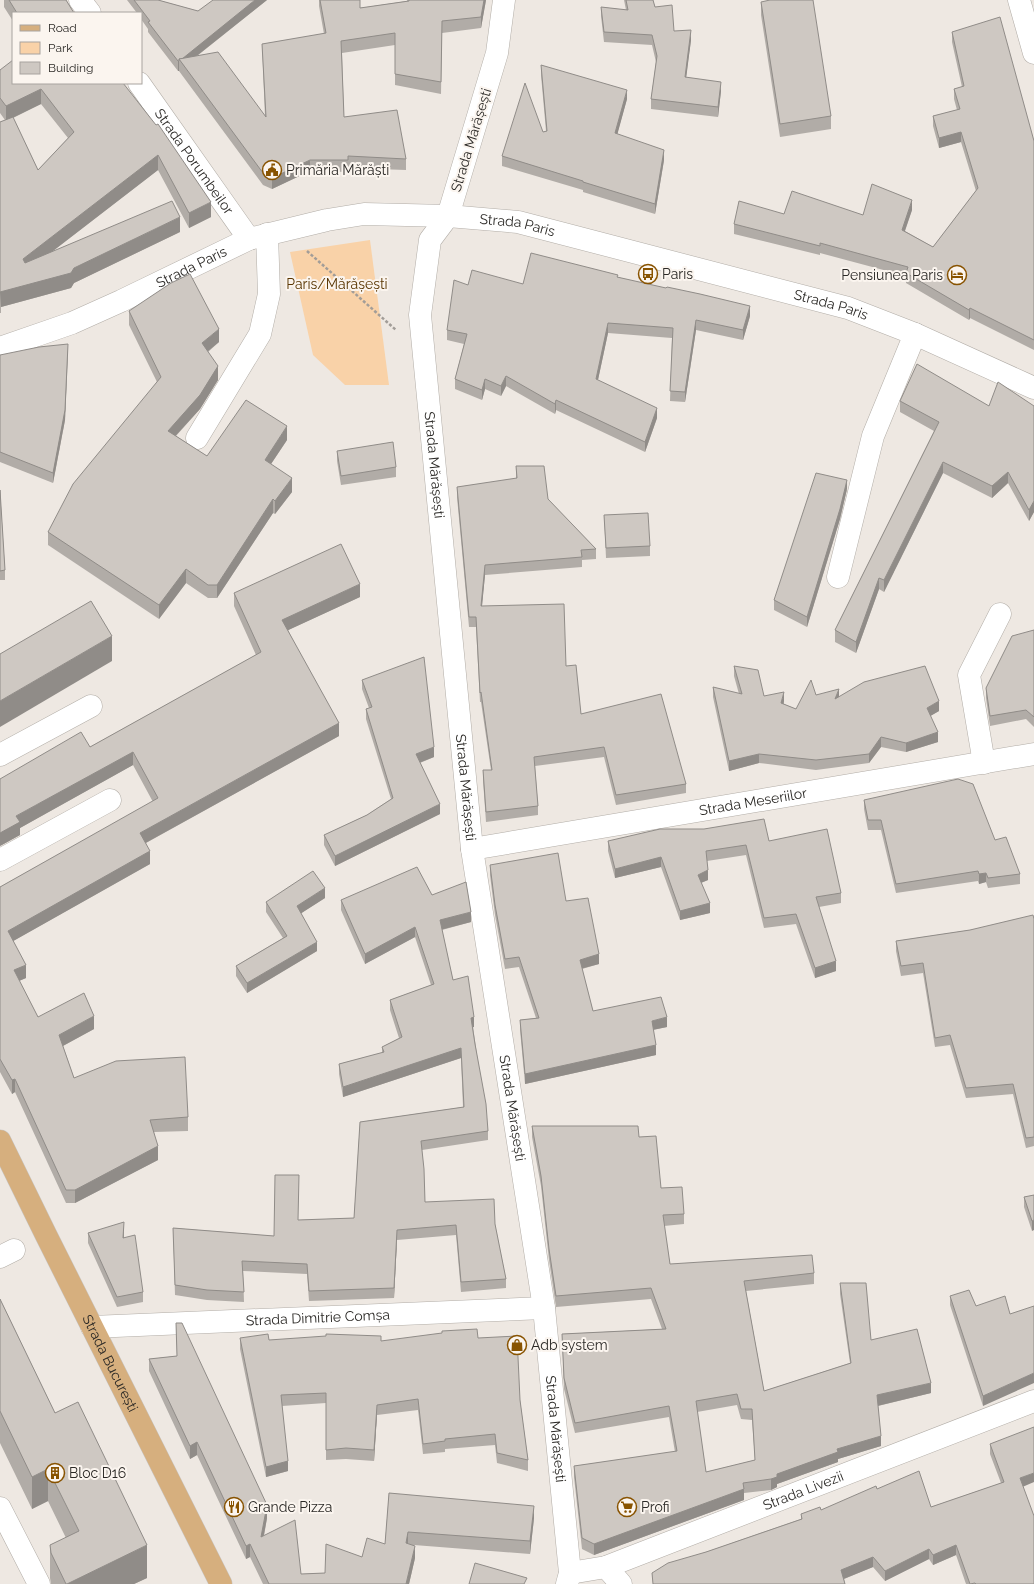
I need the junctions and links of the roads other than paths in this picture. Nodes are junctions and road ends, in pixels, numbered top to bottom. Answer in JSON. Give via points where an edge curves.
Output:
{"nodes":[{"id":1,"x":80,"y":0,"type":"edge"},
{"id":2,"x":504,"y":0,"type":"edge"},
{"id":3,"x":1018,"y":0,"type":"edge"},
{"id":4,"x":89,"y":12,"type":"edge"},
{"id":5,"x":1034,"y":53,"type":"edge"},
{"id":6,"x":140,"y":84,"type":"edge"},
{"id":7,"x":448,"y":216,"type":"junction"},
{"id":8,"x":266,"y":234,"type":"junction"},
{"id":9,"x":915,"y":334,"type":"junction"},
{"id":10,"x":0,"y":348,"type":"edge"},
{"id":11,"x":1034,"y":388,"type":"edge"},
{"id":12,"x":197,"y":438,"type":"dead end"},
{"id":13,"x":838,"y":577,"type":"dead end"},
{"id":14,"x":1000,"y":614,"type":"dead end"},
{"id":15,"x":91,"y":706,"type":"dead end"},
{"id":16,"x":0,"y":755,"type":"edge"},
{"id":17,"x":1033,"y":757,"type":"edge"},
{"id":18,"x":984,"y":763,"type":"junction"},
{"id":19,"x":110,"y":800,"type":"dead end"},
{"id":20,"x":472,"y":849,"type":"junction"},
{"id":21,"x":0,"y":860,"type":"edge"},
{"id":22,"x":0,"y":1141,"type":"edge"},
{"id":23,"x":544,"y":1308,"type":"junction"},
{"id":24,"x":92,"y":1327,"type":"junction"},
{"id":25,"x":1034,"y":1401,"type":"edge"},
{"id":26,"x":0,"y":1508,"type":"edge"},
{"id":27,"x":606,"y":1567,"type":"junction"},
{"id":28,"x":569,"y":1578,"type":"edge"},
{"id":29,"x":39,"y":1584,"type":"edge"},
{"id":30,"x":222,"y":1584,"type":"edge"},
{"id":31,"x":621,"y":1584,"type":"edge"}],
"edges":[{"from":1,"to":4,"type":"street"},
{"from":2,"to":7,"type":"street","name":"Strada Mărășești","via":[[497,53]]},
{"from":3,"to":5,"type":"street"},
{"from":6,"to":8,"type":"street","name":"Strada Porumbeilor"},
{"from":7,"to":8,"type":"street","name":"Strada Paris","via":[[364,214]]},
{"from":7,"to":9,"type":"street","name":"Strada Paris","via":[[518,222],[848,308]]},
{"from":7,"to":20,"type":"street","name":"Strada Mărășești","via":[[430,240],[420,315]]},
{"from":8,"to":10,"type":"street","name":"Strada Paris","via":[[72,323]]},
{"from":8,"to":12,"type":"street","via":[[268,294],[260,334]]},
{"from":9,"to":11,"type":"street","name":"Strada Paris"},
{"from":9,"to":13,"type":"street","via":[[873,436]]},
{"from":14,"to":18,"type":"street","via":[[969,676]]},
{"from":15,"to":16,"type":"street"},
{"from":17,"to":18,"type":"street","name":"Strada Meseriilor"},
{"from":18,"to":20,"type":"street","name":"Strada Meseriilor"},
{"from":19,"to":21,"type":"street"},
{"from":20,"to":23,"type":"street","name":"Strada Mărășești"},
{"from":22,"to":24,"type":"main road","name":"Strada București"},
{"from":23,"to":24,"type":"street","name":"Strada Dimitrie Comșa"},
{"from":23,"to":28,"type":"street","name":"Strada Mărășești"},
{"from":24,"to":30,"type":"main road","name":"Strada București"},
{"from":25,"to":27,"type":"street","name":"Strada Livezii"},
{"from":26,"to":29,"type":"street"},
{"from":27,"to":28,"type":"street","name":"Strada Livezii"},
{"from":27,"to":31,"type":"street"}]}
